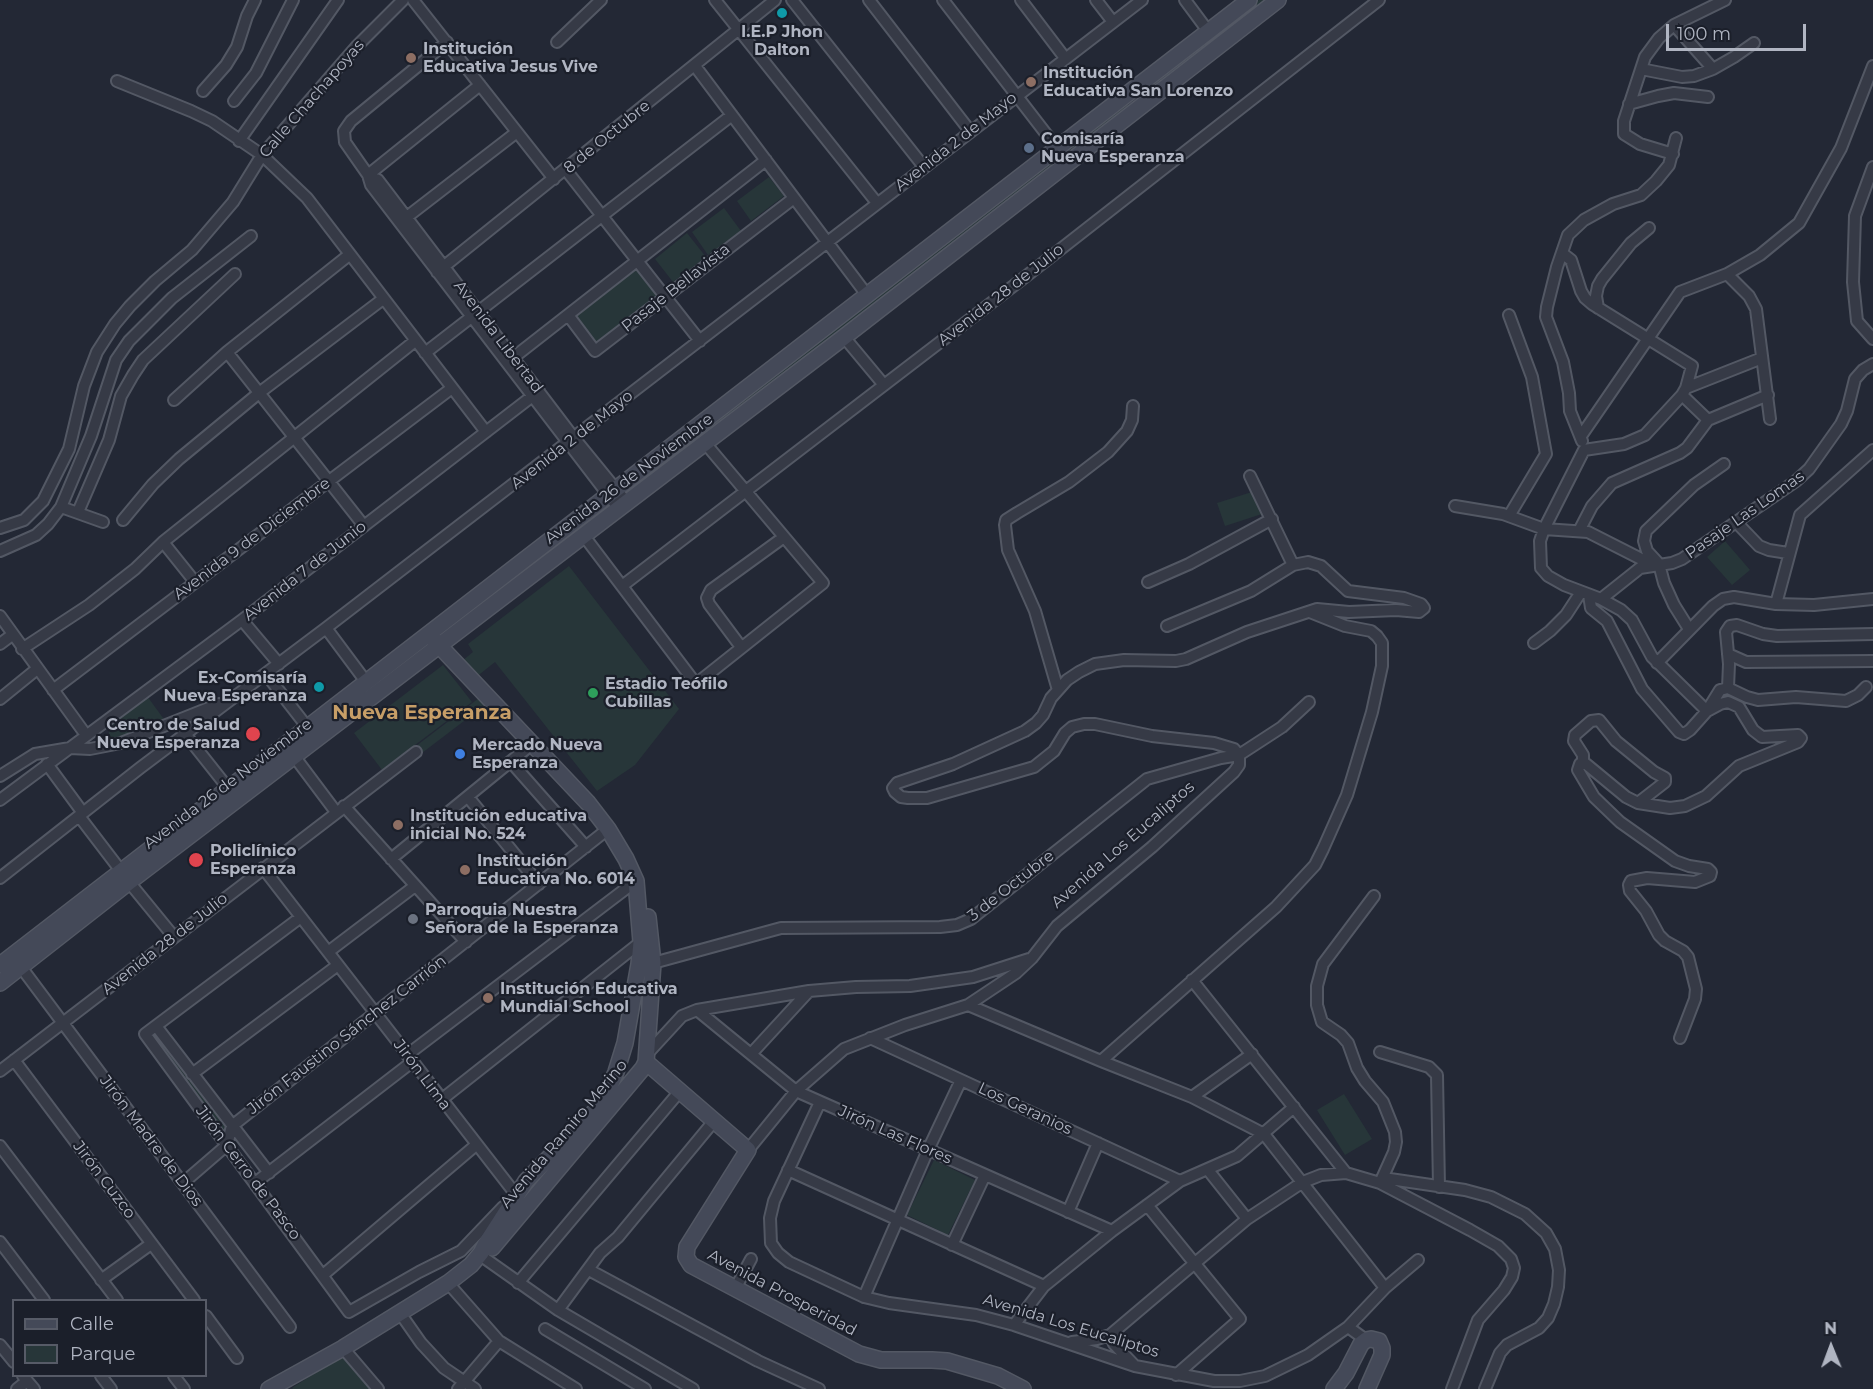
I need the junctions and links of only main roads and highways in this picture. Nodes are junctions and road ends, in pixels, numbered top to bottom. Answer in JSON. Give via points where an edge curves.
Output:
{"nodes":[{"id":1,"x":1249,"y":0,"type":"edge"},
{"id":2,"x":1278,"y":0,"type":"edge"},
{"id":3,"x":1137,"y":85,"type":"junction"},
{"id":4,"x":1149,"y":100,"type":"junction"},
{"id":5,"x":434,"y":640,"type":"junction"},
{"id":6,"x":290,"y":751,"type":"junction"},
{"id":7,"x":125,"y":877,"type":"junction"},
{"id":8,"x":636,"y":882,"type":"junction"},
{"id":9,"x":9,"y":964,"type":"edge"},
{"id":10,"x":0,"y":983,"type":"edge"},
{"id":11,"x":646,"y":1058,"type":"junction"},
{"id":12,"x":480,"y":1254,"type":"junction"},
{"id":13,"x":280,"y":1388,"type":"edge"},
{"id":14,"x":1023,"y":1389,"type":"edge"},
{"id":15,"x":1334,"y":1389,"type":"edge"},
{"id":16,"x":1367,"y":1389,"type":"edge"}],
"edges":[{"from":1,"to":3,"type":"main road","name":"Avenida 26 de Noviembre"},
{"from":2,"to":4,"type":"main road","name":"Avenida 26 de Noviembre"},
{"from":3,"to":4,"type":"main road"},
{"from":3,"to":5,"type":"main road","name":"Avenida 26 de Noviembre","via":[[611,492]]},
{"from":4,"to":5,"type":"main road","name":"Avenida 26 de Noviembre","via":[[584,536]]},
{"from":5,"to":6,"type":"main road","name":"Avenida 26 de Noviembre"},
{"from":5,"to":6,"type":"main road","name":"Avenida 26 de Noviembre","via":[[367,683],[308,728]]},
{"from":5,"to":8,"type":"main road","name":"Avenida Ramiro Merino","via":[[588,803],[608,829]]},
{"from":6,"to":7,"type":"main road","name":"Avenida 26 de Noviembre"},
{"from":6,"to":7,"type":"main road","name":"Avenida 26 de Noviembre","via":[[228,788]]},
{"from":7,"to":9,"type":"main road","name":"Avenida 26 de Noviembre"},
{"from":8,"to":11,"type":"main road","name":"Avenida Ramiro Merino","via":[[650,926],[652,963]]},
{"from":8,"to":12,"type":"main road","name":"Avenida Ramiro Merino","via":[[639,964],[616,1072],[604,1100],[526,1180]]},
{"from":9,"to":10,"type":"main road","name":"Avenida 26 de Noviembre"},
{"from":11,"to":12,"type":"main road","name":"Avenida Ramiro Merino","via":[[643,1068],[491,1250]]},
{"from":11,"to":14,"type":"main road","name":"Avenida Prosperidad","via":[[748,1150],[687,1247],[691,1265],[859,1354],[871,1358],[947,1361],[998,1376]]},
{"from":12,"to":13,"type":"main road","name":"Avenida Ramiro Merino","via":[[448,1283]]},
{"from":15,"to":16,"type":"main road","via":[[1361,1344],[1372,1340],[1382,1348],[1382,1355]]}]}
